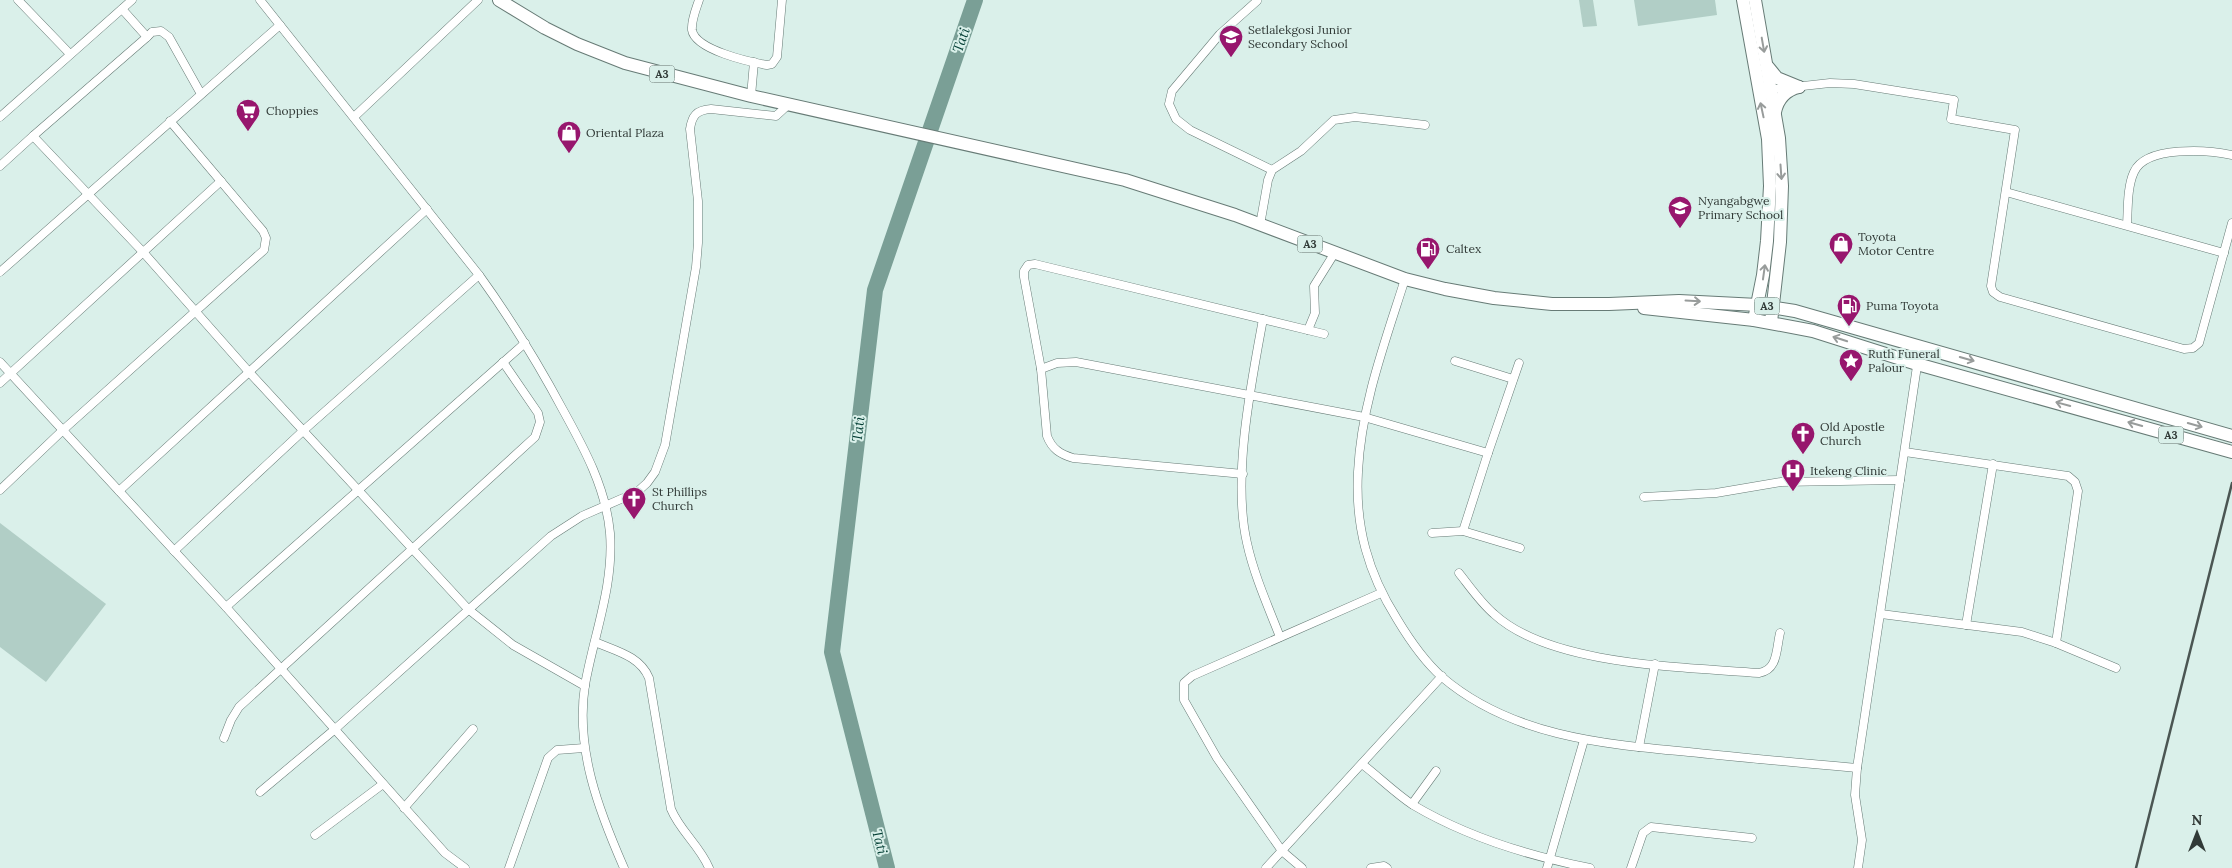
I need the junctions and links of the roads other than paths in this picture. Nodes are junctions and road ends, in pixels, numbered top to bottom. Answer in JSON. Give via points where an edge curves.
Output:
{"nodes":[{"id":1,"x":18,"y":0,"type":"edge"},
{"id":2,"x":132,"y":0,"type":"edge"},
{"id":3,"x":260,"y":0,"type":"edge"},
{"id":4,"x":478,"y":0,"type":"edge"},
{"id":5,"x":499,"y":0,"type":"edge"},
{"id":6,"x":699,"y":0,"type":"edge"},
{"id":7,"x":782,"y":0,"type":"edge"},
{"id":8,"x":1743,"y":0,"type":"edge"},
{"id":9,"x":1756,"y":0,"type":"edge"},
{"id":10,"x":1257,"y":1,"type":"edge"},
{"id":11,"x":122,"y":9,"type":"junction"},
{"id":12,"x":280,"y":25,"type":"junction"},
{"id":13,"x":147,"y":37,"type":"junction"},
{"id":14,"x":70,"y":54,"type":"junction"},
{"id":15,"x":754,"y":62,"type":"junction"},
{"id":16,"x":1766,"y":64,"type":"junction"},
{"id":17,"x":1799,"y":87,"type":"junction"},
{"id":18,"x":1764,"y":90,"type":"junction"},
{"id":19,"x":201,"y":94,"type":"junction"},
{"id":20,"x":751,"y":96,"type":"junction"},
{"id":21,"x":789,"y":104,"type":"junction"},
{"id":22,"x":1775,"y":115,"type":"junction"},
{"id":23,"x":0,"y":117,"type":"edge"},
{"id":24,"x":354,"y":117,"type":"junction"},
{"id":25,"x":170,"y":121,"type":"junction"},
{"id":26,"x":1425,"y":125,"type":"dead end"},
{"id":27,"x":34,"y":136,"type":"junction"},
{"id":28,"x":2232,"y":155,"type":"edge"},
{"id":29,"x":0,"y":166,"type":"edge"},
{"id":30,"x":1272,"y":170,"type":"junction"},
{"id":31,"x":221,"y":181,"type":"junction"},
{"id":32,"x":2006,"y":192,"type":"junction"},
{"id":33,"x":89,"y":193,"type":"junction"},
{"id":34,"x":427,"y":209,"type":"junction"},
{"id":35,"x":2232,"y":223,"type":"edge"},
{"id":36,"x":1260,"y":225,"type":"junction"},
{"id":37,"x":2127,"y":226,"type":"junction"},
{"id":38,"x":143,"y":252,"type":"junction"},
{"id":39,"x":2224,"y":253,"type":"junction"},
{"id":40,"x":1334,"y":254,"type":"junction"},
{"id":41,"x":0,"y":272,"type":"edge"},
{"id":42,"x":479,"y":275,"type":"junction"},
{"id":43,"x":1405,"y":280,"type":"junction"},
{"id":44,"x":1609,"y":304,"type":"junction"},
{"id":45,"x":1758,"y":305,"type":"junction"},
{"id":46,"x":1773,"y":308,"type":"junction"},
{"id":47,"x":195,"y":310,"type":"junction"},
{"id":48,"x":1264,"y":319,"type":"junction"},
{"id":49,"x":1754,"y":320,"type":"junction"},
{"id":50,"x":1771,"y":322,"type":"junction"},
{"id":51,"x":1308,"y":330,"type":"junction"},
{"id":52,"x":1324,"y":334,"type":"dead end"},
{"id":53,"x":525,"y":343,"type":"junction"},
{"id":54,"x":1920,"y":346,"type":"junction"},
{"id":55,"x":1455,"y":361,"type":"dead end"},
{"id":56,"x":0,"y":362,"type":"edge"},
{"id":57,"x":503,"y":362,"type":"junction"},
{"id":58,"x":1519,"y":364,"type":"dead end"},
{"id":59,"x":1917,"y":364,"type":"junction"},
{"id":60,"x":1041,"y":369,"type":"junction"},
{"id":61,"x":249,"y":372,"type":"junction"},
{"id":62,"x":11,"y":374,"type":"junction"},
{"id":63,"x":1513,"y":380,"type":"junction"},
{"id":64,"x":0,"y":384,"type":"edge"},
{"id":65,"x":1249,"y":395,"type":"junction"},
{"id":66,"x":1364,"y":417,"type":"junction"},
{"id":67,"x":63,"y":430,"type":"junction"},
{"id":68,"x":304,"y":430,"type":"junction"},
{"id":69,"x":2232,"y":436,"type":"edge"},
{"id":70,"x":1905,"y":452,"type":"junction"},
{"id":71,"x":2232,"y":452,"type":"edge"},
{"id":72,"x":1488,"y":453,"type":"junction"},
{"id":73,"x":1992,"y":464,"type":"junction"},
{"id":74,"x":1243,"y":474,"type":"junction"},
{"id":75,"x":1900,"y":480,"type":"junction"},
{"id":76,"x":0,"y":490,"type":"edge"},
{"id":77,"x":119,"y":492,"type":"junction"},
{"id":78,"x":359,"y":492,"type":"junction"},
{"id":79,"x":1644,"y":497,"type":"dead end"},
{"id":80,"x":606,"y":506,"type":"junction"},
{"id":81,"x":1464,"y":531,"type":"junction"},
{"id":82,"x":1432,"y":533,"type":"dead end"},
{"id":83,"x":1520,"y":548,"type":"dead end"},
{"id":84,"x":412,"y":549,"type":"junction"},
{"id":85,"x":174,"y":551,"type":"junction"},
{"id":86,"x":1460,"y":574,"type":"dead end"},
{"id":87,"x":1381,"y":593,"type":"junction"},
{"id":88,"x":226,"y":607,"type":"junction"},
{"id":89,"x":468,"y":609,"type":"junction"},
{"id":90,"x":1881,"y":614,"type":"junction"},
{"id":91,"x":1966,"y":625,"type":"junction"},
{"id":92,"x":1780,"y":633,"type":"dead end"},
{"id":93,"x":1280,"y":637,"type":"junction"},
{"id":94,"x":595,"y":642,"type":"junction"},
{"id":95,"x":2056,"y":643,"type":"junction"},
{"id":96,"x":1655,"y":664,"type":"junction"},
{"id":97,"x":2116,"y":668,"type":"dead end"},
{"id":98,"x":280,"y":670,"type":"junction"},
{"id":99,"x":1442,"y":676,"type":"junction"},
{"id":100,"x":585,"y":686,"type":"junction"},
{"id":101,"x":473,"y":729,"type":"dead end"},
{"id":102,"x":334,"y":730,"type":"junction"},
{"id":103,"x":224,"y":738,"type":"dead end"},
{"id":104,"x":1584,"y":740,"type":"junction"},
{"id":105,"x":1639,"y":747,"type":"junction"},
{"id":106,"x":584,"y":748,"type":"junction"},
{"id":107,"x":1362,"y":764,"type":"junction"},
{"id":108,"x":1857,"y":768,"type":"junction"},
{"id":109,"x":1436,"y":771,"type":"dead end"},
{"id":110,"x":383,"y":784,"type":"junction"},
{"id":111,"x":260,"y":792,"type":"dead end"},
{"id":112,"x":1412,"y":804,"type":"junction"},
{"id":113,"x":404,"y":808,"type":"junction"},
{"id":114,"x":315,"y":835,"type":"dead end"},
{"id":115,"x":1752,"y":838,"type":"dead end"},
{"id":116,"x":1282,"y":850,"type":"junction"},
{"id":117,"x":1548,"y":864,"type":"edge"},
{"id":118,"x":465,"y":868,"type":"edge"},
{"id":119,"x":509,"y":868,"type":"edge"},
{"id":120,"x":624,"y":868,"type":"edge"},
{"id":121,"x":709,"y":868,"type":"edge"},
{"id":122,"x":1266,"y":868,"type":"edge"},
{"id":123,"x":1302,"y":868,"type":"edge"},
{"id":124,"x":1372,"y":868,"type":"edge"},
{"id":125,"x":1388,"y":868,"type":"edge"},
{"id":126,"x":1590,"y":868,"type":"edge"},
{"id":127,"x":1631,"y":868,"type":"edge"},
{"id":128,"x":1858,"y":868,"type":"edge"}],
"edges":[{"from":1,"to":14,"type":"street"},
{"from":2,"to":11,"type":"street"},
{"from":3,"to":12,"type":"street"},
{"from":4,"to":24,"type":"street"},
{"from":5,"to":20,"type":"main road","number":"A3","via":[[545,28],[600,54]]},
{"from":6,"to":15,"type":"street","via":[[692,22],[694,37],[715,50]]},
{"from":7,"to":15,"type":"street","via":[[777,57],[772,64]]},
{"from":8,"to":18,"type":"main road"},
{"from":9,"to":16,"type":"main road","one_way":true},
{"from":10,"to":30,"type":"street","via":[[1220,34],[1172,91],[1169,104],[1176,119],[1190,130]]},
{"from":11,"to":13,"type":"street"},
{"from":11,"to":14,"type":"street"},
{"from":12,"to":19,"type":"street"},
{"from":12,"to":24,"type":"street"},
{"from":13,"to":19,"type":"street","via":[[157,30],[166,33]]},
{"from":13,"to":27,"type":"street"},
{"from":14,"to":23,"type":"street"},
{"from":15,"to":20,"type":"street"},
{"from":16,"to":17,"type":"main road","via":[[1777,78]]},
{"from":16,"to":18,"type":"main road"},
{"from":17,"to":18,"type":"street"},
{"from":17,"to":22,"type":"main road","via":[[1781,98]]},
{"from":17,"to":32,"type":"street","via":[[1854,84],[1954,100],[1952,119],[2015,130]]},
{"from":18,"to":22,"type":"main road"},
{"from":45,"to":18,"type":"main road","one_way":true,"via":[[1767,241],[1770,186]]},
{"from":19,"to":25,"type":"street"},
{"from":20,"to":21,"type":"main road","number":"A3"},
{"from":21,"to":36,"type":"main road","number":"A3","via":[[1125,180]]},
{"from":21,"to":80,"type":"street","via":[[776,116],[701,109],[691,121],[698,201],[698,251],[665,445],[647,484]]},
{"from":22,"to":46,"type":"main road","one_way":true,"via":[[1782,186]]},
{"from":24,"to":34,"type":"street"},
{"from":25,"to":31,"type":"street"},
{"from":25,"to":33,"type":"street"},
{"from":26,"to":30,"type":"street","via":[[1342,117],[1327,125],[1301,151]]},
{"from":27,"to":29,"type":"street"},
{"from":27,"to":33,"type":"street"},
{"from":28,"to":37,"type":"street","via":[[2175,152],[2142,162],[2133,173]]},
{"from":30,"to":36,"type":"street"},
{"from":31,"to":38,"type":"street"},
{"from":31,"to":47,"type":"street","via":[[263,231],[266,244],[264,250]]},
{"from":32,"to":37,"type":"street"},
{"from":32,"to":39,"type":"street","via":[[1991,286],[1993,292],[2000,297],[2184,349],[2198,343]]},
{"from":33,"to":38,"type":"street"},
{"from":33,"to":41,"type":"street"},
{"from":34,"to":42,"type":"street"},
{"from":34,"to":61,"type":"street"},
{"from":35,"to":39,"type":"street"},
{"from":36,"to":40,"type":"main road","number":"A3"},
{"from":37,"to":39,"type":"street"},
{"from":38,"to":47,"type":"street"},
{"from":38,"to":62,"type":"street"},
{"from":40,"to":43,"type":"main road","number":"A3"},
{"from":40,"to":51,"type":"street","via":[[1314,286],[1316,313]]},
{"from":42,"to":53,"type":"street"},
{"from":42,"to":68,"type":"street"},
{"from":43,"to":44,"type":"main road","number":"A3","via":[[1494,298],[1552,304]]},
{"from":43,"to":66,"type":"street"},
{"from":44,"to":45,"type":"main road","number":"A3","one_way":true,"via":[[1679,301]]},
{"from":44,"to":49,"type":"main road","number":"A3"},
{"from":45,"to":46,"type":"main road","number":"A3"},
{"from":45,"to":49,"type":"main road"},
{"from":46,"to":50,"type":"main road"},
{"from":46,"to":54,"type":"main road","number":"A3","via":[[1795,311]]},
{"from":47,"to":61,"type":"street"},
{"from":47,"to":67,"type":"street"},
{"from":48,"to":51,"type":"street"},
{"from":48,"to":60,"type":"street","via":[[1035,264],[1028,265],[1024,276]]},
{"from":48,"to":65,"type":"street"},
{"from":49,"to":50,"type":"main road","number":"A3"},
{"from":59,"to":50,"type":"main road","number":"A3","one_way":true,"via":[[1834,337]]},
{"from":51,"to":52,"type":"street"},
{"from":53,"to":57,"type":"street"},
{"from":53,"to":80,"type":"street","via":[[592,466]]},
{"from":54,"to":59,"type":"street"},
{"from":54,"to":69,"type":"main road","number":"A3","one_way":true},
{"from":55,"to":63,"type":"street"},
{"from":56,"to":62,"type":"street"},
{"from":57,"to":78,"type":"street"},
{"from":57,"to":84,"type":"street","via":[[538,413],[539,430]]},
{"from":58,"to":63,"type":"street"},
{"from":59,"to":70,"type":"street"},
{"from":71,"to":59,"type":"main road","number":"A3","one_way":true},
{"from":60,"to":65,"type":"street","via":[[1057,363],[1076,362]]},
{"from":60,"to":74,"type":"street","via":[[1047,436],[1050,444],[1063,455]]},
{"from":61,"to":68,"type":"street"},
{"from":61,"to":77,"type":"street"},
{"from":62,"to":64,"type":"street"},
{"from":62,"to":67,"type":"street"},
{"from":63,"to":72,"type":"street"},
{"from":65,"to":66,"type":"street"},
{"from":65,"to":74,"type":"street"},
{"from":66,"to":72,"type":"street"},
{"from":66,"to":87,"type":"street","via":[[1358,472],[1360,517],[1364,546]]},
{"from":67,"to":76,"type":"street"},
{"from":67,"to":77,"type":"street"},
{"from":68,"to":78,"type":"street"},
{"from":68,"to":85,"type":"street"},
{"from":70,"to":73,"type":"street"},
{"from":70,"to":75,"type":"street"},
{"from":72,"to":81,"type":"street"},
{"from":73,"to":91,"type":"street"},
{"from":73,"to":95,"type":"street","via":[[2068,476],[2075,482],[2078,491]]},
{"from":74,"to":93,"type":"street","via":[[1247,543]]},
{"from":75,"to":79,"type":"street","via":[[1781,482],[1716,493]]},
{"from":75,"to":90,"type":"street"},
{"from":77,"to":85,"type":"street"},
{"from":78,"to":84,"type":"street"},
{"from":78,"to":88,"type":"street"},
{"from":80,"to":89,"type":"street","via":[[582,516],[550,536]]},
{"from":80,"to":94,"type":"street","via":[[609,580]]},
{"from":81,"to":82,"type":"street"},
{"from":81,"to":83,"type":"street"},
{"from":84,"to":89,"type":"street"},
{"from":84,"to":98,"type":"street"},
{"from":85,"to":88,"type":"street"},
{"from":86,"to":96,"type":"street","via":[[1494,615],[1532,638],[1588,655]]},
{"from":87,"to":93,"type":"street"},
{"from":87,"to":99,"type":"street","via":[[1403,629]]},
{"from":88,"to":98,"type":"street"},
{"from":89,"to":100,"type":"street","via":[[513,645]]},
{"from":89,"to":102,"type":"street"},
{"from":90,"to":91,"type":"street"},
{"from":90,"to":108,"type":"street"},
{"from":91,"to":95,"type":"street","via":[[2022,632]]},
{"from":92,"to":96,"type":"street","via":[[1773,667],[1768,672]]},
{"from":93,"to":116,"type":"street","via":[[1192,676],[1184,683],[1183,692],[1184,700],[1217,758]]},
{"from":94,"to":100,"type":"street"},
{"from":94,"to":121,"type":"street","via":[[636,660],[646,670],[671,809]]},
{"from":95,"to":97,"type":"street"},
{"from":96,"to":105,"type":"street"},
{"from":98,"to":102,"type":"street"},
{"from":98,"to":103,"type":"street","via":[[239,707]]},
{"from":99,"to":104,"type":"street","via":[[1468,696],[1508,717]]},
{"from":99,"to":107,"type":"street"},
{"from":100,"to":106,"type":"street"},
{"from":101,"to":113,"type":"street"},
{"from":102,"to":110,"type":"street"},
{"from":102,"to":111,"type":"street"},
{"from":104,"to":105,"type":"street"},
{"from":104,"to":117,"type":"street"},
{"from":105,"to":108,"type":"street"},
{"from":106,"to":119,"type":"street","via":[[556,750],[548,758]]},
{"from":106,"to":120,"type":"street","via":[[600,807]]},
{"from":107,"to":112,"type":"street"},
{"from":107,"to":116,"type":"street"},
{"from":108,"to":128,"type":"street","via":[[1854,795],[1862,840]]},
{"from":109,"to":112,"type":"street"},
{"from":110,"to":113,"type":"street"},
{"from":110,"to":114,"type":"street"},
{"from":112,"to":117,"type":"street"},
{"from":113,"to":118,"type":"street","via":[[445,853]]},
{"from":115,"to":127,"type":"street","via":[[1651,828],[1643,833]]},
{"from":116,"to":122,"type":"street"},
{"from":116,"to":123,"type":"street"},
{"from":117,"to":126,"type":"street"},
{"from":124,"to":125,"type":"street"}]}
